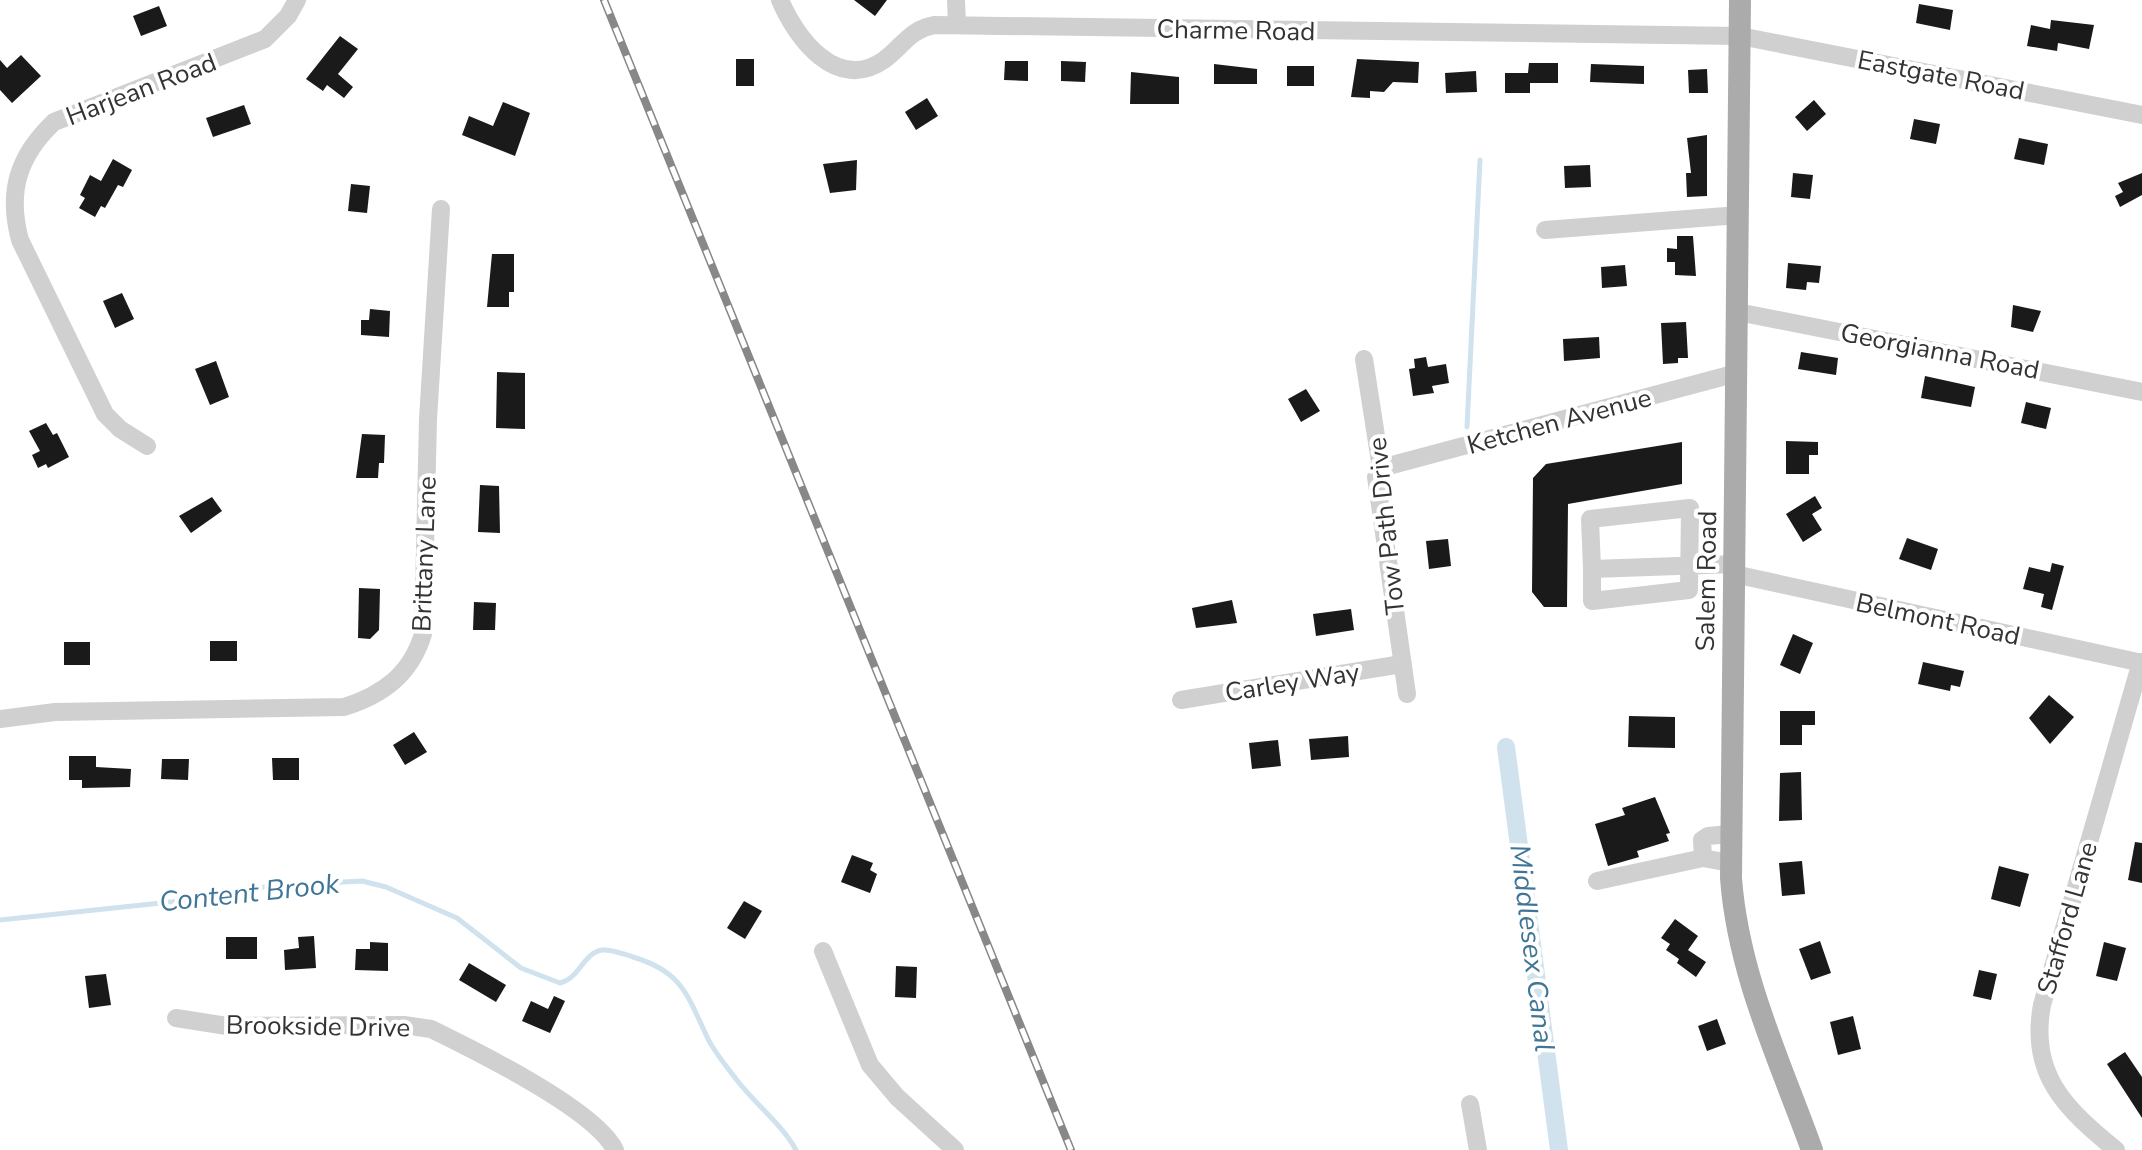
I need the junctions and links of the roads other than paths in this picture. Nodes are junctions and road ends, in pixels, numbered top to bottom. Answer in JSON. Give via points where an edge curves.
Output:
{"nodes":[{"id":1,"x":297,"y":0,"type":"edge"},
{"id":2,"x":780,"y":0,"type":"edge"},
{"id":3,"x":956,"y":0,"type":"edge"},
{"id":4,"x":1740,"y":0,"type":"edge"},
{"id":5,"x":957,"y":25,"type":"junction"},
{"id":6,"x":1740,"y":36,"type":"junction"},
{"id":7,"x":2142,"y":115,"type":"edge"},
{"id":8,"x":441,"y":209,"type":"dead end"},
{"id":9,"x":1739,"y":215,"type":"junction"},
{"id":10,"x":1545,"y":230,"type":"dead end"},
{"id":11,"x":1738,"y":312,"type":"junction"},
{"id":12,"x":1364,"y":359,"type":"dead end"},
{"id":13,"x":1737,"y":373,"type":"junction"},
{"id":14,"x":2142,"y":392,"type":"edge"},
{"id":15,"x":147,"y":446,"type":"dead end"},
{"id":16,"x":1381,"y":468,"type":"junction"},
{"id":17,"x":1689,"y":565,"type":"junction"},
{"id":18,"x":1592,"y":569,"type":"junction"},
{"id":19,"x":1734,"y":569,"type":"junction"},
{"id":20,"x":2141,"y":663,"type":"edge"},
{"id":21,"x":1402,"y":664,"type":"junction"},
{"id":22,"x":1407,"y":694,"type":"dead end"},
{"id":23,"x":1181,"y":700,"type":"dead end"},
{"id":24,"x":0,"y":719,"type":"edge"},
{"id":25,"x":1730,"y":834,"type":"junction"},
{"id":26,"x":1703,"y":858,"type":"junction"},
{"id":27,"x":1730,"y":863,"type":"junction"},
{"id":28,"x":1597,"y":881,"type":"dead end"},
{"id":29,"x":823,"y":951,"type":"dead end"},
{"id":30,"x":176,"y":1018,"type":"dead end"},
{"id":31,"x":1470,"y":1104,"type":"dead end"},
{"id":32,"x":1806,"y":1148,"type":"edge"},
{"id":33,"x":615,"y":1150,"type":"edge"},
{"id":34,"x":955,"y":1150,"type":"edge"},
{"id":35,"x":1478,"y":1150,"type":"edge"},
{"id":36,"x":2116,"y":1150,"type":"edge"}],
"edges":[{"from":1,"to":15,"type":"street","name":"Harjean Road","via":[[265,39],[54,122],[20,164],[13,215],[20,240],[105,414]]},
{"from":2,"to":5,"type":"street","name":"Charme Road","via":[[810,49],[829,63],[851,69],[884,60],[915,30]]},
{"from":3,"to":5,"type":"street"},
{"from":4,"to":6,"type":"main road","name":"Salem Road"},
{"from":5,"to":6,"type":"street","name":"Charme Road"},
{"from":6,"to":7,"type":"street","name":"Eastgate Road"},
{"from":6,"to":9,"type":"main road","name":"Salem Road"},
{"from":8,"to":24,"type":"street","name":"Brittany Lane","via":[[428,419],[423,634],[406,670],[385,689],[344,707],[55,712]]},
{"from":9,"to":10,"type":"street"},
{"from":9,"to":11,"type":"main road","name":"Salem Road"},
{"from":11,"to":13,"type":"main road","name":"Salem Road"},
{"from":11,"to":14,"type":"street","name":"Georgianna Road"},
{"from":12,"to":16,"type":"street","name":"Tow Path Drive"},
{"from":13,"to":16,"type":"street","name":"Ketchen Avenue"},
{"from":13,"to":19,"type":"main road","name":"Salem Road"},
{"from":16,"to":21,"type":"street","name":"Tow Path Drive","via":[[1376,477]]},
{"from":17,"to":18,"type":"street","name":"Belmont Road"},
{"from":17,"to":18,"type":"street","via":[[1689,590],[1592,601]]},
{"from":17,"to":18,"type":"street","via":[[1690,508],[1590,519]]},
{"from":17,"to":19,"type":"street","name":"Belmont Road"},
{"from":19,"to":20,"type":"street","name":"Belmont Road"},
{"from":19,"to":25,"type":"main road","name":"Salem Road"},
{"from":20,"to":36,"type":"street","name":"Stafford Lane","via":[[2042,1005],[2038,1037],[2044,1066],[2063,1100]]},
{"from":21,"to":22,"type":"street","name":"Tow Path Drive"},
{"from":21,"to":23,"type":"street","name":"Carley Way"},
{"from":25,"to":26,"type":"street","via":[[1702,840]]},
{"from":25,"to":27,"type":"main road","name":"Salem Road"},
{"from":26,"to":27,"type":"street"},
{"from":26,"to":28,"type":"street"},
{"from":27,"to":32,"type":"main road","name":"Salem Road","via":[[1735,924],[1746,967]]},
{"from":29,"to":34,"type":"street","via":[[870,1065]]},
{"from":30,"to":33,"type":"street","name":"Brookside Drive","via":[[227,1026],[431,1029],[575,1109]]},
{"from":31,"to":35,"type":"street"}]}
